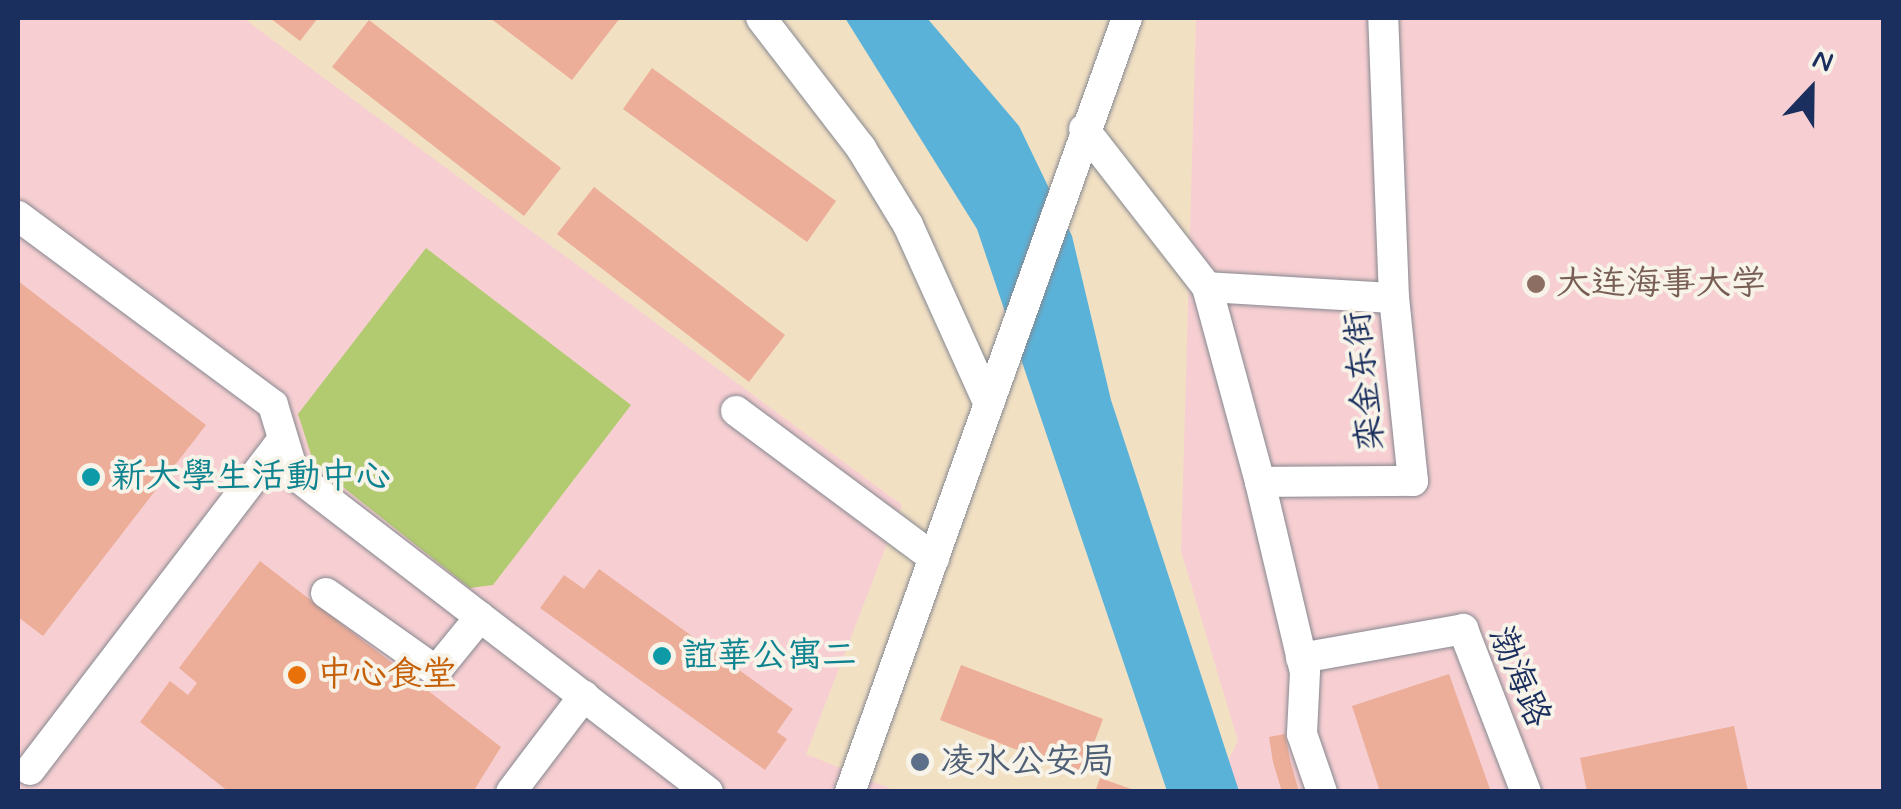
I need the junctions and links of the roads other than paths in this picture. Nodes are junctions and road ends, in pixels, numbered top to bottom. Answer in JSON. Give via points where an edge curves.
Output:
{"nodes":[{"id":1,"x":761,"y":18,"type":"edge"},
{"id":2,"x":1127,"y":18,"type":"edge"},
{"id":3,"x":1383,"y":18,"type":"edge"},
{"id":4,"x":1084,"y":129,"type":"junction"},
{"id":5,"x":18,"y":216,"type":"edge"},
{"id":6,"x":1207,"y":287,"type":"junction"},
{"id":7,"x":1394,"y":298,"type":"junction"},
{"id":8,"x":994,"y":393,"type":"junction"},
{"id":9,"x":736,"y":411,"type":"dead end"},
{"id":10,"x":282,"y":442,"type":"junction"},
{"id":11,"x":1260,"y":482,"type":"junction"},
{"id":12,"x":934,"y":558,"type":"junction"},
{"id":13,"x":326,"y":593,"type":"dead end"},
{"id":14,"x":480,"y":616,"type":"junction"},
{"id":15,"x":1301,"y":658,"type":"junction"},
{"id":16,"x":584,"y":696,"type":"junction"},
{"id":17,"x":32,"y":775,"type":"edge"},
{"id":18,"x":511,"y":792,"type":"edge"},
{"id":19,"x":708,"y":792,"type":"edge"},
{"id":20,"x":850,"y":792,"type":"edge"},
{"id":21,"x":1322,"y":792,"type":"edge"},
{"id":22,"x":1526,"y":792,"type":"edge"}],
"edges":[{"from":1,"to":8,"type":"street","via":[[861,148]]},
{"from":2,"to":4,"type":"street"},
{"from":3,"to":7,"type":"street","name":"栾金东街"},
{"from":4,"to":6,"type":"street"},
{"from":4,"to":8,"type":"street"},
{"from":5,"to":10,"type":"street","via":[[273,406]]},
{"from":6,"to":7,"type":"street"},
{"from":6,"to":11,"type":"street"},
{"from":7,"to":11,"type":"street","name":"栾金东街","via":[[1414,481]]},
{"from":8,"to":12,"type":"street"},
{"from":9,"to":12,"type":"street"},
{"from":10,"to":14,"type":"street","via":[[294,474]]},
{"from":10,"to":17,"type":"street"},
{"from":11,"to":15,"type":"street"},
{"from":12,"to":20,"type":"street"},
{"from":13,"to":14,"type":"street","via":[[436,672]]},
{"from":14,"to":16,"type":"street"},
{"from":15,"to":21,"type":"street","via":[[1302,734]]},
{"from":15,"to":22,"type":"street","name":"渤海路","via":[[1463,629]]},
{"from":16,"to":18,"type":"street"},
{"from":16,"to":19,"type":"street"}]}
